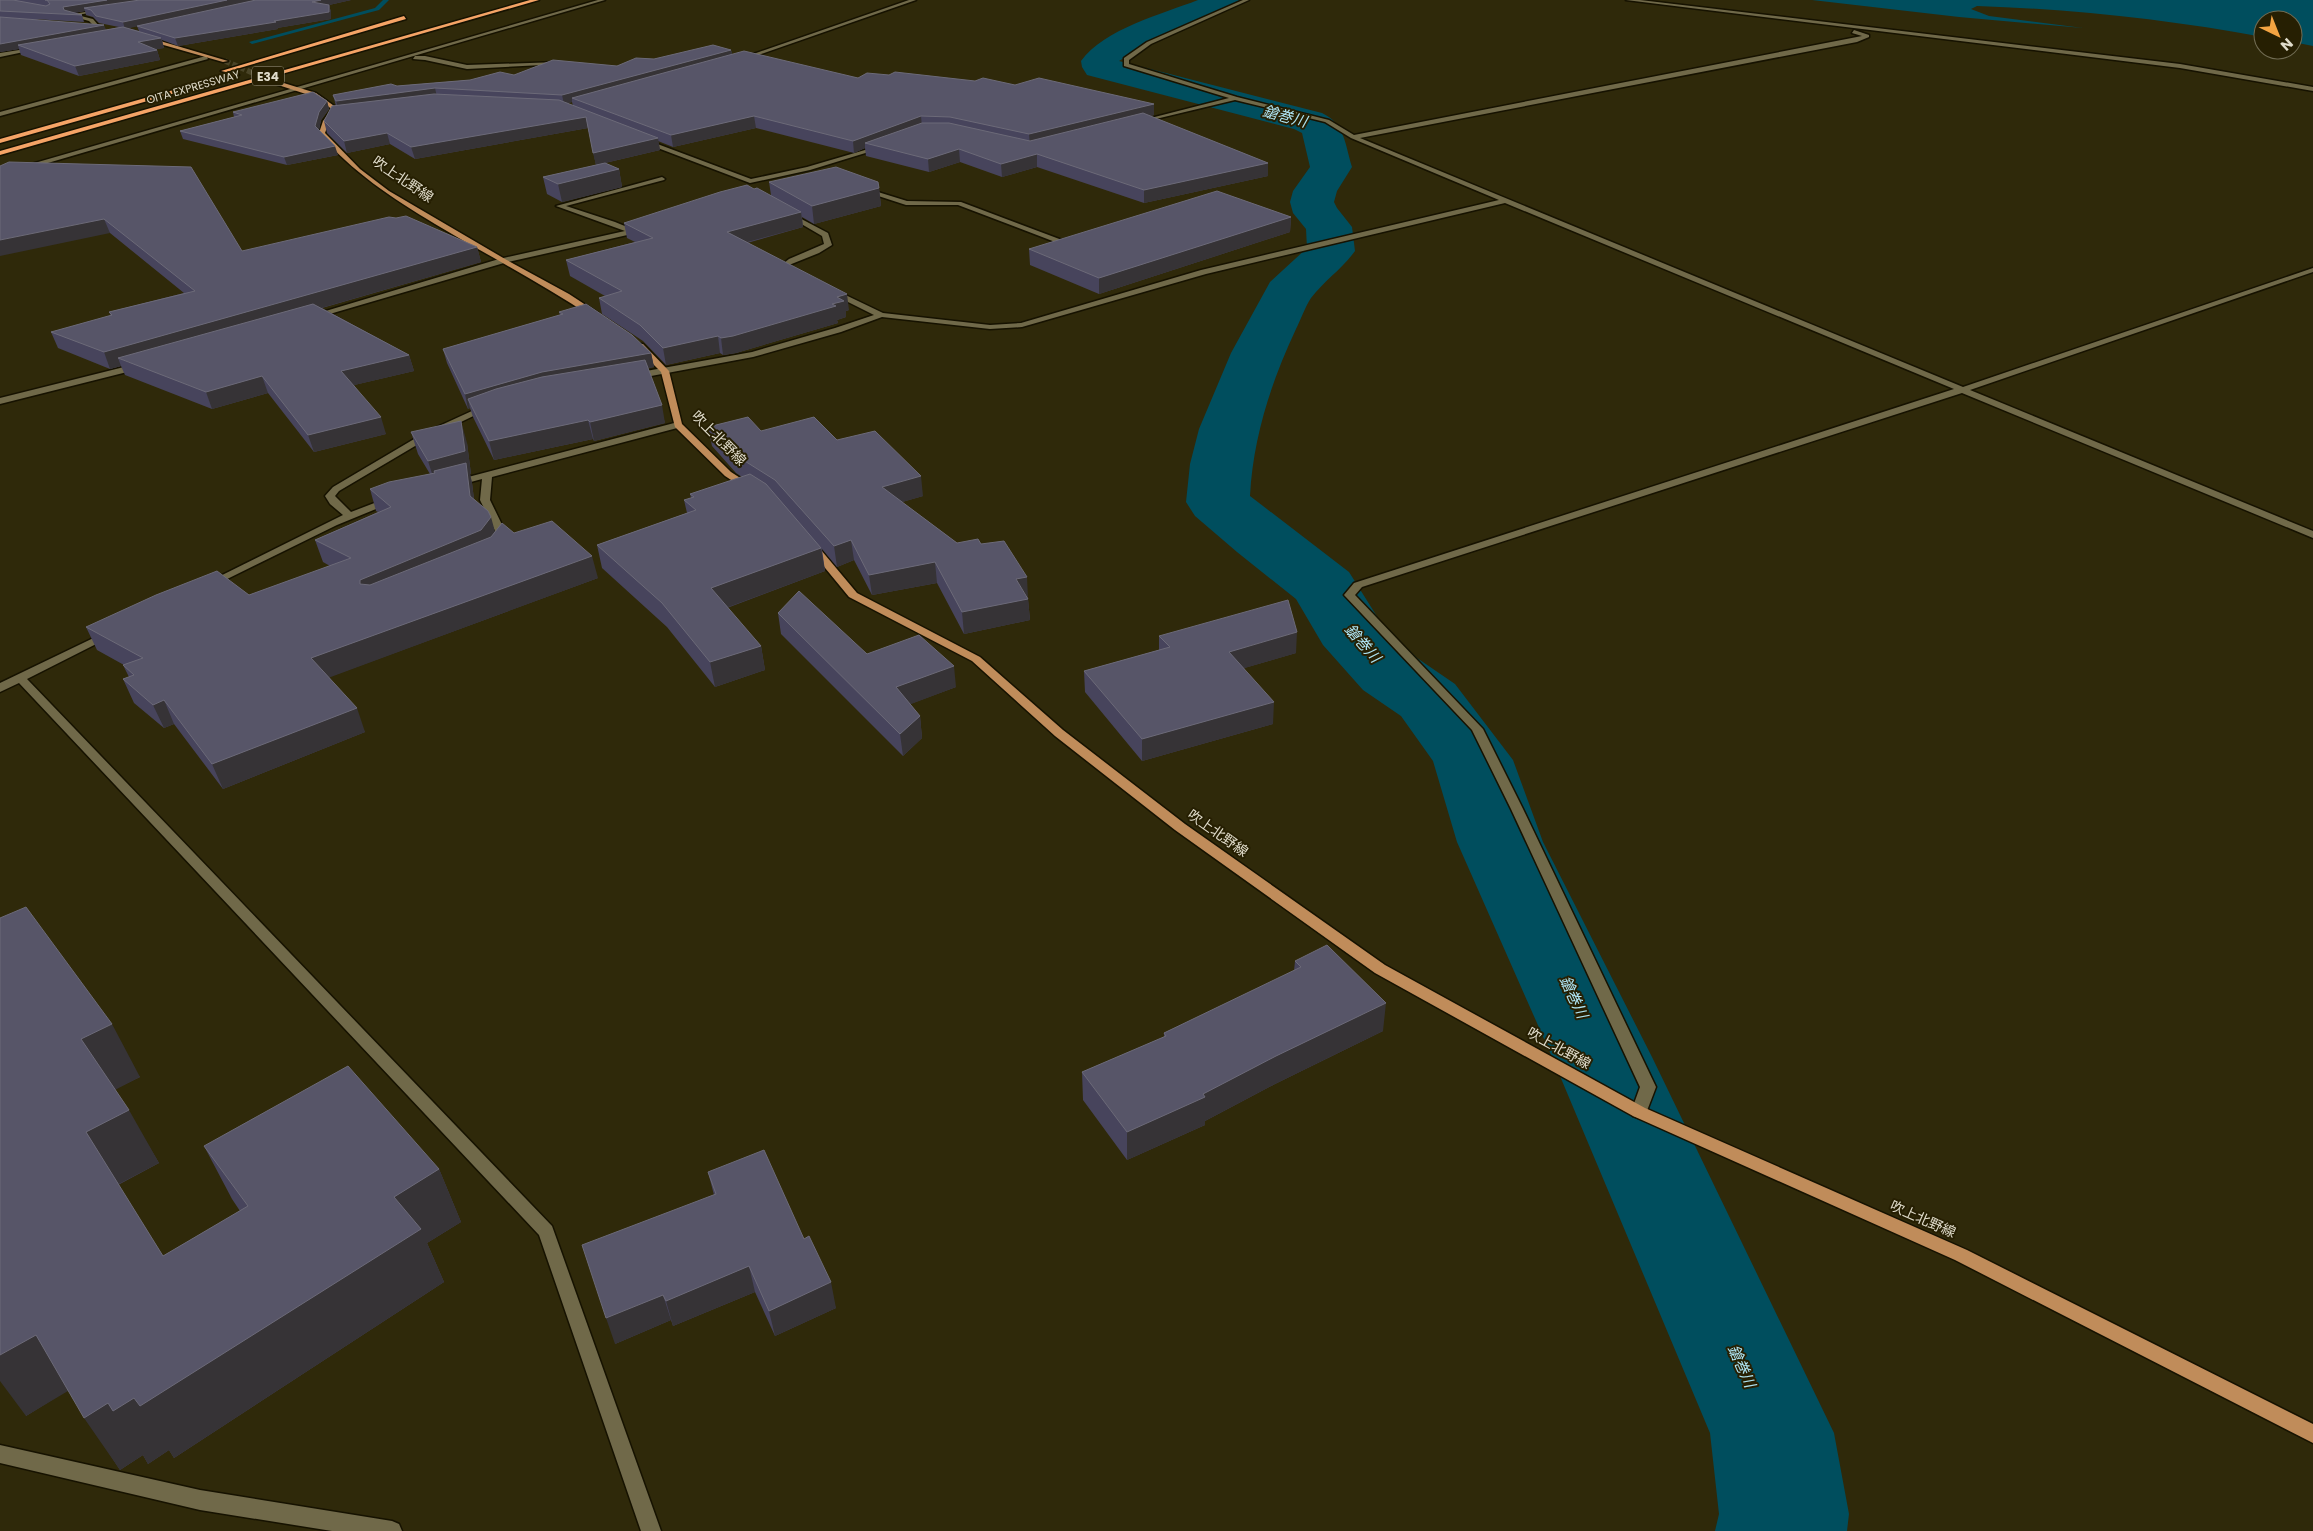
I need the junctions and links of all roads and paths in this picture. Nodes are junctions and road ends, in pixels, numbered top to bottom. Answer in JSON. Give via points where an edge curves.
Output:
{"nodes":[{"id":1,"x":536,"y":0,"type":"edge"},
{"id":2,"x":603,"y":0,"type":"edge"},
{"id":3,"x":914,"y":0,"type":"edge"},
{"id":4,"x":1247,"y":0,"type":"edge"},
{"id":5,"x":1628,"y":0,"type":"edge"},
{"id":6,"x":107,"y":9,"type":"edge"},
{"id":7,"x":1755,"y":15,"type":"junction"},
{"id":8,"x":404,"y":18,"type":"dead end"},
{"id":9,"x":86,"y":26,"type":"edge"},
{"id":10,"x":96,"y":26,"type":"junction"},
{"id":11,"x":106,"y":28,"type":"edge"},
{"id":12,"x":142,"y":37,"type":"edge"},
{"id":13,"x":39,"y":48,"type":"edge"},
{"id":14,"x":332,"y":48,"type":"dead end"},
{"id":15,"x":0,"y":55,"type":"edge"},
{"id":16,"x":206,"y":58,"type":"junction"},
{"id":17,"x":407,"y":58,"type":"junction"},
{"id":18,"x":739,"y":60,"type":"edge"},
{"id":19,"x":225,"y":61,"type":"tunnel mouth"},
{"id":20,"x":566,"y":64,"type":"edge"},
{"id":21,"x":274,"y":82,"type":"tunnel mouth"},
{"id":22,"x":296,"y":88,"type":"junction"},
{"id":23,"x":2313,"y":89,"type":"edge"},
{"id":24,"x":1235,"y":98,"type":"junction"},
{"id":25,"x":0,"y":114,"type":"edge"},
{"id":26,"x":1132,"y":125,"type":"edge"},
{"id":27,"x":1353,"y":137,"type":"junction"},
{"id":28,"x":640,"y":139,"type":"edge"},
{"id":29,"x":0,"y":140,"type":"edge"},
{"id":30,"x":888,"y":145,"type":"edge"},
{"id":31,"x":0,"y":153,"type":"edge"},
{"id":32,"x":808,"y":169,"type":"junction"},
{"id":33,"x":818,"y":173,"type":"edge"},
{"id":34,"x":0,"y":174,"type":"edge"},
{"id":35,"x":662,"y":179,"type":"dead end"},
{"id":36,"x":854,"y":186,"type":"edge"},
{"id":37,"x":1508,"y":200,"type":"junction"},
{"id":38,"x":784,"y":212,"type":"edge"},
{"id":39,"x":649,"y":227,"type":"edge"},
{"id":40,"x":633,"y":232,"type":"junction"},
{"id":41,"x":1066,"y":243,"type":"edge"},
{"id":42,"x":502,"y":261,"type":"junction"},
{"id":43,"x":2313,"y":270,"type":"edge"},
{"id":44,"x":800,"y":275,"type":"edge"},
{"id":45,"x":825,"y":287,"type":"edge"},
{"id":46,"x":881,"y":316,"type":"junction"},
{"id":47,"x":305,"y":319,"type":"edge"},
{"id":48,"x":606,"y":323,"type":"edge"},
{"id":49,"x":630,"y":339,"type":"edge"},
{"id":50,"x":153,"y":362,"type":"edge"},
{"id":51,"x":665,"y":371,"type":"junction"},
{"id":52,"x":627,"y":377,"type":"edge"},
{"id":53,"x":1964,"y":389,"type":"junction"},
{"id":54,"x":0,"y":401,"type":"edge"},
{"id":55,"x":494,"y":405,"type":"edge"},
{"id":56,"x":678,"y":425,"type":"junction"},
{"id":57,"x":487,"y":475,"type":"junction"},
{"id":58,"x":449,"y":484,"type":"edge"},
{"id":59,"x":758,"y":494,"type":"edge"},
{"id":60,"x":402,"y":497,"type":"edge"},
{"id":61,"x":350,"y":516,"type":"junction"},
{"id":62,"x":2313,"y":535,"type":"edge"},
{"id":63,"x":804,"y":537,"type":"edge"},
{"id":64,"x":492,"y":555,"type":"edge"},
{"id":65,"x":198,"y":590,"type":"edge"},
{"id":66,"x":118,"y":630,"type":"edge"},
{"id":67,"x":20,"y":678,"type":"junction"},
{"id":68,"x":0,"y":688,"type":"edge"},
{"id":69,"x":1639,"y":1112,"type":"junction"},
{"id":70,"x":2313,"y":1434,"type":"edge"},
{"id":71,"x":0,"y":1454,"type":"edge"},
{"id":72,"x":392,"y":1531,"type":"edge"},
{"id":73,"x":650,"y":1531,"type":"edge"}],
"edges":[{"from":1,"to":31,"type":"highway","name":"OITA EXPRESSWAY","number":"E34"},
{"from":2,"to":17,"type":"street"},
{"from":3,"to":18,"type":"street"},
{"from":4,"to":24,"type":"street","via":[[1149,43],[1126,59],[1126,65]]},
{"from":5,"to":7,"type":"street"},
{"from":6,"to":10,"type":"street","via":[[69,15],[91,20]]},
{"from":7,"to":23,"type":"street","via":[[2180,66]]},
{"from":7,"to":27,"type":"street","via":[[1867,36]]},
{"from":8,"to":29,"type":"highway"},
{"from":9,"to":10,"type":"main road"},
{"from":10,"to":11,"type":"main road"},
{"from":12,"to":16,"type":"main road"},
{"from":13,"to":15,"type":"street"},
{"from":14,"to":29,"type":"highway","name":"OITA EXPRESSWAY","number":"E34"},
{"from":16,"to":19,"type":"main road"},
{"from":16,"to":25,"type":"street"},
{"from":17,"to":20,"type":"street","via":[[425,58],[467,67]]},
{"from":17,"to":22,"type":"street"},
{"from":21,"to":22,"type":"main road","name":"吹上北野線"},
{"from":22,"to":34,"type":"street"},
{"from":22,"to":42,"type":"main road","name":"吹上北野線","via":[[322,97],[335,109],[338,113],[326,121],[322,133],[358,170],[387,192]]},
{"from":24,"to":26,"type":"street"},
{"from":24,"to":27,"type":"street","via":[[1327,121]]},
{"from":27,"to":37,"type":"street"},
{"from":28,"to":32,"type":"street","via":[[750,184]]},
{"from":30,"to":32,"type":"street"},
{"from":32,"to":33,"type":"street"},
{"from":35,"to":40,"type":"street","via":[[558,206]]},
{"from":36,"to":41,"type":"street","via":[[900,202],[959,203]]},
{"from":37,"to":46,"type":"street","via":[[1204,272],[1022,325],[990,327]]},
{"from":37,"to":53,"type":"street"},
{"from":38,"to":44,"type":"street","via":[[825,235],[828,244],[820,252],[786,262],[783,267]]},
{"from":39,"to":40,"type":"street"},
{"from":40,"to":42,"type":"street"},
{"from":42,"to":47,"type":"street"},
{"from":42,"to":48,"type":"main road","name":"吹上北野線","via":[[566,296]]},
{"from":43,"to":53,"type":"street"},
{"from":45,"to":46,"type":"street"},
{"from":46,"to":51,"type":"street","via":[[753,354]]},
{"from":49,"to":51,"type":"main road"},
{"from":50,"to":54,"type":"street"},
{"from":51,"to":52,"type":"street"},
{"from":51,"to":56,"type":"main road","name":"吹上北野線"},
{"from":53,"to":62,"type":"street"},
{"from":53,"to":69,"type":"street","via":[[1358,585],[1349,595],[1478,729],[1648,1087]]},
{"from":55,"to":61,"type":"street","via":[[470,413],[421,439],[336,489],[330,496],[333,502]]},
{"from":56,"to":57,"type":"street"},
{"from":56,"to":59,"type":"main road","name":"吹上北野線","via":[[728,474]]},
{"from":57,"to":58,"type":"street"},
{"from":57,"to":64,"type":"street","via":[[485,500],[504,539]]},
{"from":60,"to":61,"type":"street"},
{"from":61,"to":65,"type":"street"},
{"from":63,"to":69,"type":"main road","name":"吹上北野線","via":[[853,595],[976,659],[1059,733],[1180,827],[1380,969]]},
{"from":66,"to":67,"type":"street"},
{"from":67,"to":68,"type":"street"},
{"from":67,"to":73,"type":"street","via":[[546,1231]]},
{"from":69,"to":70,"type":"main road","name":"吹上北野線","via":[[1961,1255]]},
{"from":71,"to":72,"type":"street","via":[[200,1500]]}]}
